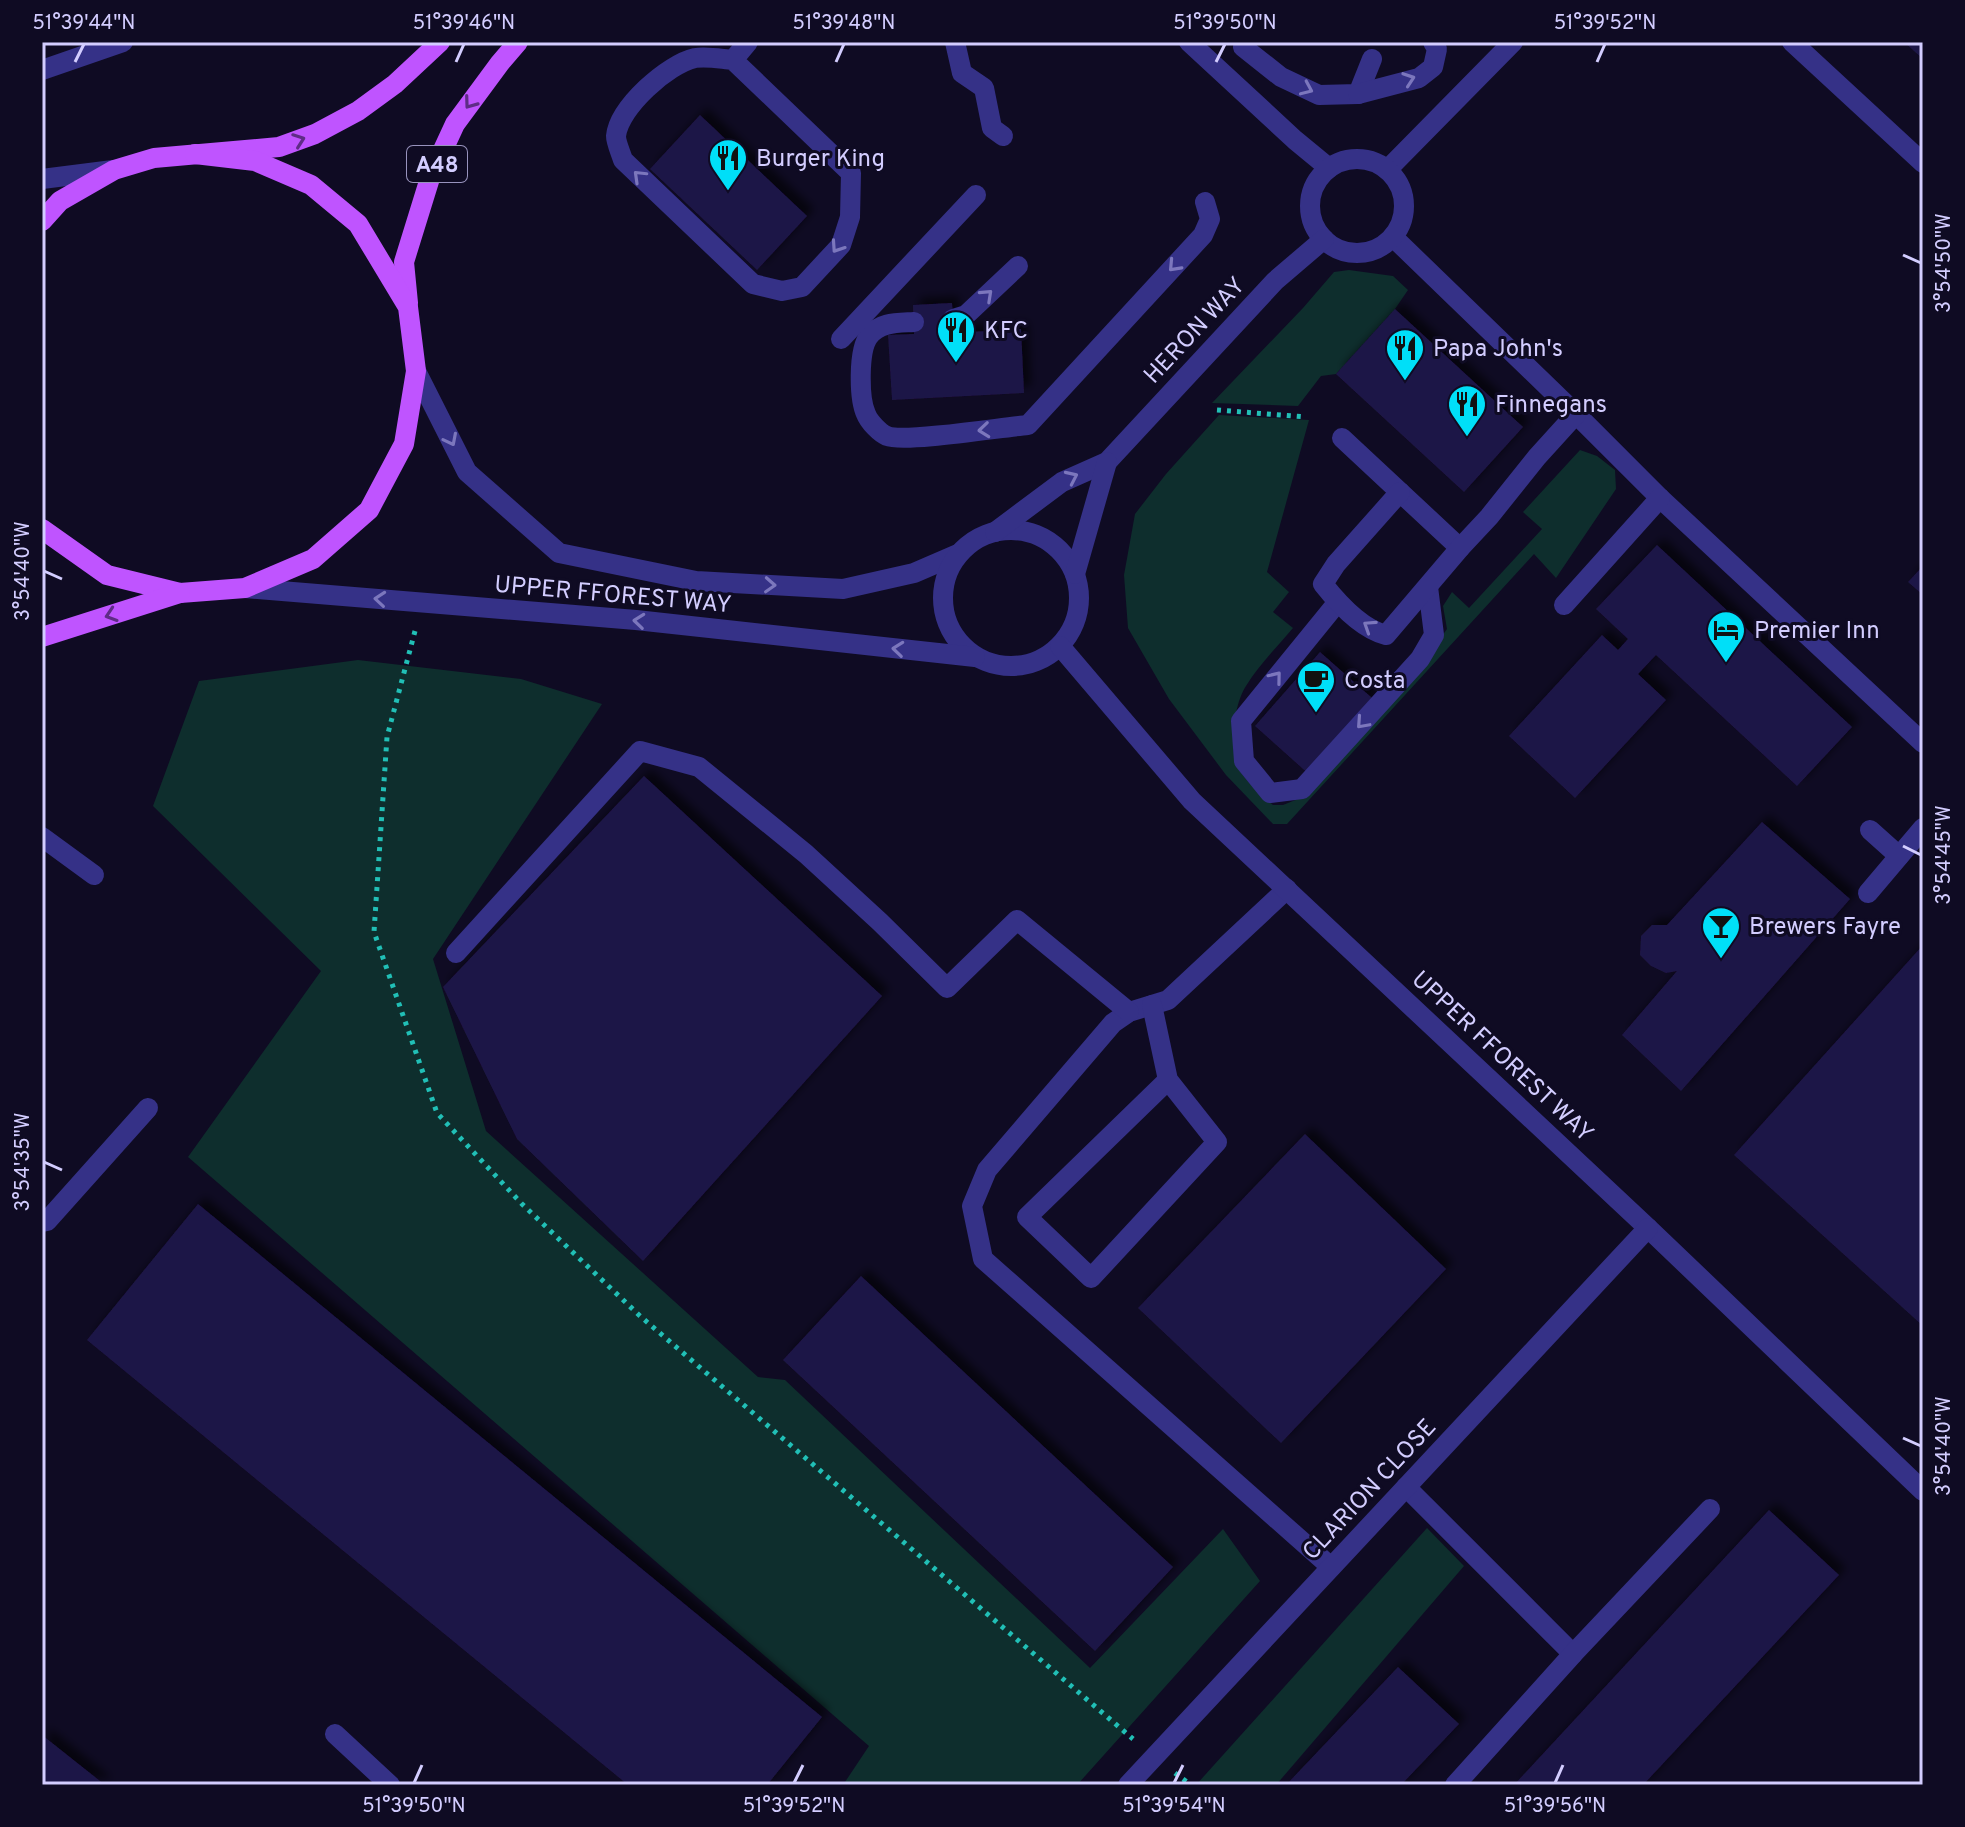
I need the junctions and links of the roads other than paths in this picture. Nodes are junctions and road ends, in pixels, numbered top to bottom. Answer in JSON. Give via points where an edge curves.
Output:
{"nodes":[{"id":1,"x":123,"y":42,"type":"edge"},
{"id":2,"x":440,"y":42,"type":"edge"},
{"id":3,"x":518,"y":42,"type":"edge"},
{"id":4,"x":748,"y":42,"type":"edge"},
{"id":5,"x":955,"y":42,"type":"edge"},
{"id":6,"x":1189,"y":42,"type":"edge"},
{"id":7,"x":1433,"y":42,"type":"edge"},
{"id":8,"x":1513,"y":42,"type":"edge"},
{"id":9,"x":1792,"y":42,"type":"edge"},
{"id":10,"x":1244,"y":44,"type":"edge"},
{"id":11,"x":1372,"y":59,"type":"dead end"},
{"id":12,"x":733,"y":60,"type":"junction"},
{"id":13,"x":42,"y":70,"type":"edge"},
{"id":14,"x":1228,"y":77,"type":"junction"},
{"id":15,"x":1358,"y":94,"type":"junction"},
{"id":16,"x":1003,"y":136,"type":"dead end"},
{"id":17,"x":195,"y":154,"type":"junction"},
{"id":18,"x":1923,"y":163,"type":"edge"},
{"id":19,"x":1329,"y":168,"type":"junction"},
{"id":20,"x":1388,"y":169,"type":"junction"},
{"id":21,"x":114,"y":170,"type":"junction"},
{"id":22,"x":42,"y":179,"type":"edge"},
{"id":23,"x":976,"y":195,"type":"dead end"},
{"id":24,"x":1205,"y":202,"type":"dead end"},
{"id":25,"x":42,"y":221,"type":"edge"},
{"id":26,"x":1393,"y":237,"type":"junction"},
{"id":27,"x":1324,"y":239,"type":"junction"},
{"id":28,"x":1018,"y":266,"type":"dead end"},
{"id":29,"x":408,"y":307,"type":"junction"},
{"id":30,"x":953,"y":319,"type":"dead end"},
{"id":31,"x":914,"y":322,"type":"dead end"},
{"id":32,"x":841,"y":339,"type":"dead end"},
{"id":33,"x":416,"y":371,"type":"junction"},
{"id":34,"x":1576,"y":414,"type":"junction"},
{"id":35,"x":1342,"y":438,"type":"dead end"},
{"id":36,"x":1107,"y":462,"type":"junction"},
{"id":37,"x":1400,"y":492,"type":"junction"},
{"id":38,"x":1660,"y":498,"type":"junction"},
{"id":39,"x":42,"y":529,"type":"edge"},
{"id":40,"x":995,"y":532,"type":"junction"},
{"id":41,"x":1460,"y":548,"type":"junction"},
{"id":42,"x":958,"y":554,"type":"junction"},
{"id":43,"x":1075,"y":574,"type":"junction"},
{"id":44,"x":1428,"y":587,"type":"junction"},
{"id":45,"x":245,"y":588,"type":"junction"},
{"id":46,"x":180,"y":593,"type":"junction"},
{"id":47,"x":1337,"y":603,"type":"junction"},
{"id":48,"x":1564,"y":605,"type":"dead end"},
{"id":49,"x":42,"y":637,"type":"edge"},
{"id":50,"x":1060,"y":646,"type":"junction"},
{"id":51,"x":975,"y":657,"type":"junction"},
{"id":52,"x":1923,"y":743,"type":"edge"},
{"id":53,"x":1923,"y":828,"type":"edge"},
{"id":54,"x":1870,"y":830,"type":"dead end"},
{"id":55,"x":42,"y":837,"type":"edge"},
{"id":56,"x":1899,"y":856,"type":"junction"},
{"id":57,"x":94,"y":875,"type":"dead end"},
{"id":58,"x":1287,"y":889,"type":"junction"},
{"id":59,"x":1868,"y":893,"type":"dead end"},
{"id":60,"x":456,"y":953,"type":"dead end"},
{"id":61,"x":1152,"y":1005,"type":"junction"},
{"id":62,"x":1129,"y":1012,"type":"junction"},
{"id":63,"x":1168,"y":1080,"type":"junction"},
{"id":64,"x":148,"y":1108,"type":"dead end"},
{"id":65,"x":42,"y":1222,"type":"edge"},
{"id":66,"x":1648,"y":1228,"type":"junction"},
{"id":67,"x":1406,"y":1487,"type":"junction"},
{"id":68,"x":1923,"y":1491,"type":"edge"},
{"id":69,"x":1710,"y":1509,"type":"dead end"},
{"id":70,"x":1331,"y":1567,"type":"junction"},
{"id":71,"x":1573,"y":1654,"type":"junction"},
{"id":72,"x":335,"y":1734,"type":"dead end"},
{"id":73,"x":390,"y":1785,"type":"edge"},
{"id":74,"x":1128,"y":1785,"type":"edge"},
{"id":75,"x":1455,"y":1785,"type":"edge"}],
"edges":[{"from":1,"to":13,"type":"street"},
{"from":17,"to":2,"type":"main road","one_way":true,"via":[[279,147],[315,134],[395,84]]},
{"from":3,"to":29,"type":"main road","number":"A48","one_way":true,"via":[[455,124],[430,178],[404,262]]},
{"from":4,"to":12,"type":"street"},
{"from":5,"to":16,"type":"street","via":[[962,73],[984,88],[992,128]]},
{"from":6,"to":14,"type":"street"},
{"from":15,"to":7,"type":"street","one_way":true,"via":[[1419,78],[1433,67]]},
{"from":8,"to":20,"type":"street"},
{"from":9,"to":18,"type":"street"},
{"from":10,"to":14,"type":"street"},
{"from":10,"to":15,"type":"street","one_way":true,"via":[[1281,77],[1319,95]]},
{"from":11,"to":15,"type":"street"},
{"from":12,"to":12,"type":"street","one_way":true,"via":[[851,173],[850,217],[841,245],[802,287],[782,291],[753,284],[623,160],[616,137],[625,114],[673,66],[697,57]]},
{"from":14,"to":19,"type":"street"},
{"from":17,"to":21,"type":"main road","via":[[154,158]]},
{"from":17,"to":29,"type":"main road","via":[[255,161],[311,185],[358,224]]},
{"from":19,"to":20,"type":"street","via":[[1358,158]]},
{"from":19,"to":27,"type":"street","via":[[1318,179],[1310,210]]},
{"from":20,"to":26,"type":"street","via":[[1403,194],[1405,209]]},
{"from":21,"to":22,"type":"street"},
{"from":21,"to":25,"type":"main road","via":[[60,201]]},
{"from":23,"to":32,"type":"street"},
{"from":24,"to":31,"type":"street","one_way":true,"via":[[1210,219],[1203,235],[1028,425],[910,438],[888,437],[875,427],[866,415],[861,354],[869,336],[884,324]]},
{"from":26,"to":27,"type":"street","via":[[1381,247],[1351,253]]},
{"from":26,"to":34,"type":"street"},
{"from":27,"to":36,"type":"street","name":"HERON WAY","via":[[1275,281]]},
{"from":30,"to":28,"type":"street","one_way":true,"via":[[966,315]]},
{"from":29,"to":33,"type":"main road"},
{"from":33,"to":42,"type":"street","name":"UPPER FFOREST WAY","one_way":true,"via":[[467,472],[559,553],[696,581],[843,589],[914,573]]},
{"from":33,"to":45,"type":"main road","via":[[404,444],[369,510],[313,559]]},
{"from":34,"to":38,"type":"street"},
{"from":34,"to":41,"type":"street"},
{"from":35,"to":37,"type":"street"},
{"from":40,"to":36,"type":"street","name":"HERON WAY","one_way":true,"via":[[1062,482]]},
{"from":36,"to":43,"type":"street","name":"HERON WAY"},
{"from":37,"to":41,"type":"street"},
{"from":37,"to":47,"type":"street","via":[[1323,584]]},
{"from":38,"to":48,"type":"street"},
{"from":38,"to":52,"type":"street"},
{"from":39,"to":46,"type":"main road","via":[[107,575]]},
{"from":40,"to":42,"type":"street"},
{"from":40,"to":43,"type":"street","via":[[1034,533],[1052,543]]},
{"from":41,"to":44,"type":"street"},
{"from":42,"to":51,"type":"street","via":[[946,575],[946,621]]},
{"from":43,"to":50,"type":"street","via":[[1078,612]]},
{"from":44,"to":47,"type":"street","one_way":true,"via":[[1386,635]]},
{"from":44,"to":47,"type":"street","one_way":true,"via":[[1434,635],[1420,659],[1302,789],[1270,793],[1244,761],[1241,721]]},
{"from":45,"to":46,"type":"main road"},
{"from":51,"to":45,"type":"street","name":"UPPER FFOREST WAY","one_way":true,"via":[[636,620]]},
{"from":46,"to":49,"type":"main road","one_way":true},
{"from":50,"to":51,"type":"street","via":[[1042,660],[1019,666]]},
{"from":50,"to":58,"type":"street","name":"UPPER FFOREST WAY","via":[[1192,801]]},
{"from":53,"to":56,"type":"street"},
{"from":54,"to":56,"type":"street"},
{"from":55,"to":57,"type":"street"},
{"from":56,"to":59,"type":"street"},
{"from":58,"to":61,"type":"street","via":[[1168,1000]]},
{"from":58,"to":66,"type":"street","name":"UPPER FFOREST WAY"},
{"from":60,"to":62,"type":"street","via":[[640,751],[699,767],[806,854],[947,988],[1017,920]]},
{"from":61,"to":62,"type":"street"},
{"from":61,"to":63,"type":"street"},
{"from":62,"to":70,"type":"street","via":[[1113,1023],[987,1170],[972,1206],[983,1259]]},
{"from":63,"to":63,"type":"street","via":[[1217,1142],[1091,1278],[1027,1217]]},
{"from":64,"to":65,"type":"street"},
{"from":66,"to":67,"type":"street","name":"CLARION CLOSE"},
{"from":66,"to":68,"type":"street","name":"UPPER FFOREST WAY"},
{"from":67,"to":70,"type":"street","name":"CLARION CLOSE"},
{"from":67,"to":71,"type":"street"},
{"from":69,"to":71,"type":"street"},
{"from":70,"to":74,"type":"street","name":"CLARION CLOSE"},
{"from":71,"to":75,"type":"street"},
{"from":72,"to":73,"type":"street"}]}
